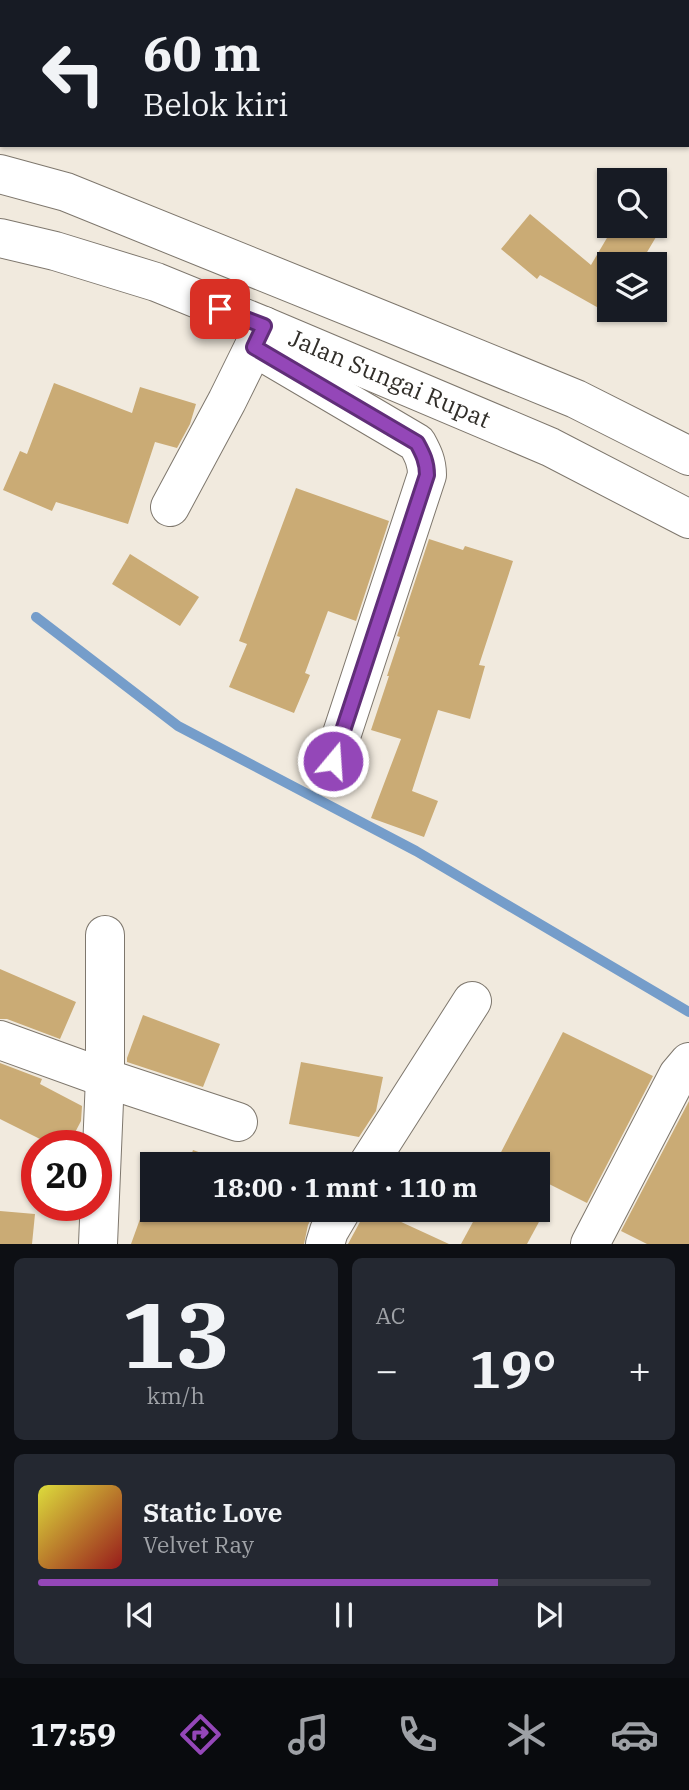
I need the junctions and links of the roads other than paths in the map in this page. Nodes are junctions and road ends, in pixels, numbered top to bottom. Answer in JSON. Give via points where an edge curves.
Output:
{"nodes":[{"id":1,"x":0,"y":174,"type":"edge"},
{"id":2,"x":0,"y":238,"type":"edge"},
{"id":3,"x":259,"y":336,"type":"junction"},
{"id":4,"x":576,"y":399,"type":"junction"},
{"id":5,"x":550,"y":447,"type":"junction"},
{"id":6,"x":689,"y":456,"type":"edge"},
{"id":7,"x":170,"y":507,"type":"dead end"},
{"id":8,"x":689,"y":519,"type":"edge"},
{"id":9,"x":333,"y":761,"type":"dead end"},
{"id":10,"x":105,"y":935,"type":"dead end"},
{"id":11,"x":472,"y":1001,"type":"dead end"},
{"id":12,"x":0,"y":1040,"type":"edge"},
{"id":13,"x":684,"y":1068,"type":"edge"},
{"id":14,"x":105,"y":1078,"type":"junction"},
{"id":15,"x":238,"y":1122,"type":"dead end"},
{"id":16,"x":376,"y":1152,"type":"edge"},
{"id":17,"x":334,"y":1222,"type":"edge"},
{"id":18,"x":98,"y":1244,"type":"edge"},
{"id":19,"x":325,"y":1244,"type":"edge"},
{"id":20,"x":590,"y":1244,"type":"edge"}],
"edges":[{"from":1,"to":4,"type":"main road","name":"Jalan Sungai Rupat","via":[[66,192]]},
{"from":2,"to":3,"type":"main road","name":"Jalan Sungai Rupat","via":[[156,282]]},
{"from":3,"to":5,"type":"main road","name":"Jalan Sungai Rupat"},
{"from":3,"to":7,"type":"main road"},
{"from":3,"to":9,"type":"main road","via":[[417,443],[427,464]]},
{"from":4,"to":5,"type":"main road"},
{"from":4,"to":6,"type":"main road","name":"Jalan Sungai Rupat"},
{"from":5,"to":8,"type":"main road","name":"Jalan Sungai Rupat"},
{"from":10,"to":14,"type":"main road"},
{"from":11,"to":16,"type":"main road"},
{"from":12,"to":14,"type":"main road"},
{"from":13,"to":20,"type":"main road"},
{"from":14,"to":15,"type":"main road"},
{"from":14,"to":18,"type":"main road"},
{"from":17,"to":19,"type":"main road"}]}
